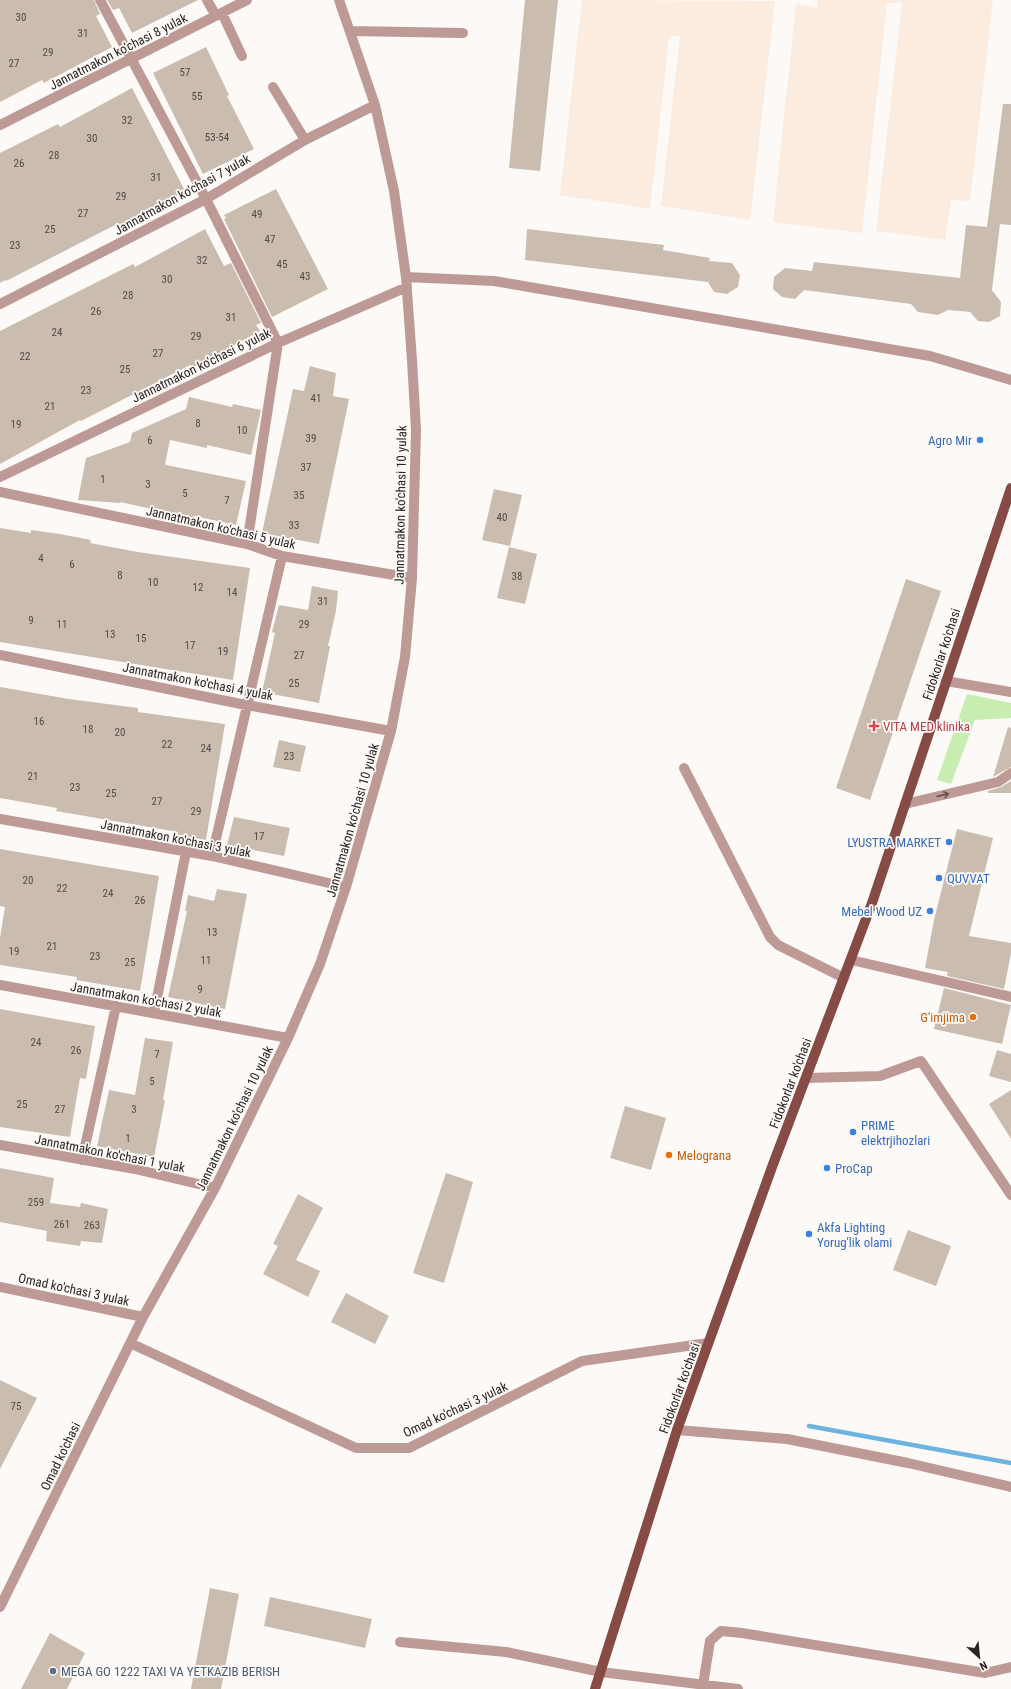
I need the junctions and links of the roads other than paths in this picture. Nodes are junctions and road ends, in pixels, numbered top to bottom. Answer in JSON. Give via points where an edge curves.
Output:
{"nodes":[{"id":1,"x":100,"y":0,"type":"edge"},
{"id":2,"x":207,"y":0,"type":"edge"},
{"id":3,"x":247,"y":0,"type":"edge"},
{"id":4,"x":339,"y":0,"type":"edge"},
{"id":5,"x":219,"y":15,"type":"junction"},
{"id":6,"x":350,"y":31,"type":"junction"},
{"id":7,"x":463,"y":33,"type":"dead end"},
{"id":8,"x":242,"y":56,"type":"dead end"},
{"id":9,"x":131,"y":57,"type":"junction"},
{"id":10,"x":273,"y":87,"type":"dead end"},
{"id":11,"x":375,"y":105,"type":"junction"},
{"id":12,"x":0,"y":125,"type":"edge"},
{"id":13,"x":305,"y":140,"type":"junction"},
{"id":14,"x":206,"y":199,"type":"junction"},
{"id":15,"x":406,"y":282,"type":"junction"},
{"id":16,"x":0,"y":304,"type":"edge"},
{"id":17,"x":278,"y":343,"type":"junction"},
{"id":18,"x":1011,"y":380,"type":"edge"},
{"id":19,"x":0,"y":477,"type":"edge"},
{"id":20,"x":1011,"y":488,"type":"edge"},
{"id":21,"x":0,"y":492,"type":"edge"},
{"id":22,"x":1008,"y":505,"type":"edge"},
{"id":23,"x":247,"y":544,"type":"junction"},
{"id":24,"x":282,"y":556,"type":"junction"},
{"id":25,"x":412,"y":578,"type":"junction"},
{"id":26,"x":0,"y":655,"type":"edge"},
{"id":27,"x":946,"y":681,"type":"junction"},
{"id":28,"x":1011,"y":692,"type":"edge"},
{"id":29,"x":246,"y":705,"type":"junction"},
{"id":30,"x":391,"y":731,"type":"junction"},
{"id":31,"x":684,"y":768,"type":"dead end"},
{"id":32,"x":1011,"y":773,"type":"edge"},
{"id":33,"x":905,"y":804,"type":"junction"},
{"id":34,"x":0,"y":819,"type":"edge"},
{"id":35,"x":186,"y":852,"type":"junction"},
{"id":36,"x":212,"y":856,"type":"junction"},
{"id":37,"x":346,"y":887,"type":"junction"},
{"id":38,"x":851,"y":960,"type":"junction"},
{"id":39,"x":844,"y":978,"type":"junction"},
{"id":40,"x":0,"y":985,"type":"edge"},
{"id":41,"x":1011,"y":997,"type":"edge"},
{"id":42,"x":116,"y":1006,"type":"junction"},
{"id":43,"x":154,"y":1013,"type":"junction"},
{"id":44,"x":288,"y":1038,"type":"junction"},
{"id":45,"x":806,"y":1078,"type":"junction"},
{"id":46,"x":0,"y":1145,"type":"edge"},
{"id":47,"x":82,"y":1160,"type":"junction"},
{"id":48,"x":215,"y":1188,"type":"junction"},
{"id":49,"x":1011,"y":1195,"type":"edge"},
{"id":50,"x":0,"y":1287,"type":"edge"},
{"id":51,"x":143,"y":1317,"type":"junction"},
{"id":52,"x":130,"y":1343,"type":"junction"},
{"id":53,"x":708,"y":1343,"type":"junction"},
{"id":54,"x":677,"y":1430,"type":"junction"},
{"id":55,"x":1011,"y":1487,"type":"edge"},
{"id":56,"x":0,"y":1607,"type":"edge"},
{"id":57,"x":400,"y":1642,"type":"dead end"},
{"id":58,"x":1011,"y":1667,"type":"edge"},
{"id":59,"x":601,"y":1672,"type":"junction"},
{"id":60,"x":703,"y":1684,"type":"junction"},
{"id":61,"x":595,"y":1689,"type":"edge"},
{"id":62,"x":738,"y":1689,"type":"edge"}],
"edges":[{"from":1,"to":9,"type":"street"},
{"from":2,"to":5,"type":"street"},
{"from":3,"to":5,"type":"street","name":"Jannatmakon ko'chasi 8 yulak"},
{"from":4,"to":6,"type":"street","name":"Jannatmakon ko'chasi 10 yulak"},
{"from":5,"to":8,"type":"street"},
{"from":5,"to":9,"type":"street","name":"Jannatmakon ko'chasi 8 yulak"},
{"from":6,"to":7,"type":"street"},
{"from":6,"to":11,"type":"street","name":"Jannatmakon ko'chasi 10 yulak"},
{"from":9,"to":12,"type":"street","name":"Jannatmakon ko'chasi 8 yulak"},
{"from":9,"to":14,"type":"street"},
{"from":10,"to":13,"type":"street"},
{"from":11,"to":13,"type":"street","name":"Jannatmakon ko'chasi 7 yulak"},
{"from":11,"to":15,"type":"street","name":"Jannatmakon ko'chasi 10 yulak","via":[[394,191]]},
{"from":13,"to":14,"type":"street","name":"Jannatmakon ko'chasi 7 yulak"},
{"from":14,"to":16,"type":"street","name":"Jannatmakon ko'chasi 7 yulak"},
{"from":14,"to":17,"type":"street"},
{"from":15,"to":17,"type":"street","name":"Jannatmakon ko'chasi 6 yulak"},
{"from":15,"to":18,"type":"street","via":[[494,281],[930,356]]},
{"from":15,"to":25,"type":"street","name":"Jannatmakon ko'chasi 10 yulak","via":[[416,430]]},
{"from":17,"to":19,"type":"street","name":"Jannatmakon ko'chasi 6 yulak"},
{"from":17,"to":23,"type":"street"},
{"from":20,"to":22,"type":"main road","name":"Fidokorlar ko'chasi"},
{"from":21,"to":23,"type":"street","name":"Jannatmakon ko'chasi 5 yulak"},
{"from":22,"to":27,"type":"main road","name":"Fidokorlar ko'chasi"},
{"from":23,"to":24,"type":"street","name":"Jannatmakon ko'chasi 5 yulak"},
{"from":24,"to":25,"type":"street","name":"Jannatmakon ko'chasi 5 yulak"},
{"from":24,"to":29,"type":"street"},
{"from":25,"to":30,"type":"street","name":"Jannatmakon ko'chasi 10 yulak","via":[[405,657]]},
{"from":26,"to":29,"type":"street","name":"Jannatmakon ko'chasi 4 yulak"},
{"from":27,"to":28,"type":"street"},
{"from":27,"to":33,"type":"main road","name":"Fidokorlar ko'chasi"},
{"from":29,"to":30,"type":"street","name":"Jannatmakon ko'chasi 4 yulak"},
{"from":29,"to":36,"type":"street"},
{"from":30,"to":37,"type":"street","name":"Jannatmakon ko'chasi 10 yulak"},
{"from":31,"to":39,"type":"street","via":[[770,937],[778,945]]},
{"from":33,"to":32,"type":"street","one_way":true,"via":[[998,782]]},
{"from":33,"to":38,"type":"main road","name":"Fidokorlar ko'chasi"},
{"from":34,"to":35,"type":"street","name":"Jannatmakon ko'chasi 3 yulak"},
{"from":35,"to":36,"type":"street","name":"Jannatmakon ko'chasi 3 yulak"},
{"from":35,"to":43,"type":"street"},
{"from":36,"to":37,"type":"street","name":"Jannatmakon ko'chasi 3 yulak"},
{"from":37,"to":44,"type":"street","name":"Jannatmakon ko'chasi 10 yulak","via":[[320,964]]},
{"from":38,"to":39,"type":"main road","name":"Fidokorlar ko'chasi"},
{"from":38,"to":41,"type":"street"},
{"from":39,"to":45,"type":"main road","name":"Fidokorlar ko'chasi"},
{"from":40,"to":42,"type":"street","name":"Jannatmakon ko'chasi 2 yulak"},
{"from":42,"to":43,"type":"street","name":"Jannatmakon ko'chasi 2 yulak"},
{"from":42,"to":47,"type":"street"},
{"from":43,"to":44,"type":"street","name":"Jannatmakon ko'chasi 2 yulak"},
{"from":44,"to":48,"type":"street","name":"Jannatmakon ko'chasi 10 yulak"},
{"from":45,"to":49,"type":"street","via":[[880,1076],[921,1061]]},
{"from":45,"to":53,"type":"main road","name":"Fidokorlar ko'chasi"},
{"from":46,"to":47,"type":"street","name":"Jannatmakon ko'chasi 1 yulak"},
{"from":47,"to":48,"type":"street","name":"Jannatmakon ko'chasi 1 yulak","via":[[135,1169]]},
{"from":48,"to":51,"type":"street","name":"Jannatmakon ko'chasi 10 yulak"},
{"from":50,"to":51,"type":"street","name":"Omad ko'chasi 3 yulak"},
{"from":51,"to":52,"type":"street","name":"Omad ko'chasi"},
{"from":52,"to":53,"type":"street","name":"Omad ko'chasi 3 yulak","via":[[356,1448],[409,1448],[582,1361]]},
{"from":52,"to":56,"type":"street","name":"Omad ko'chasi"},
{"from":53,"to":54,"type":"main road","name":"Fidokorlar ko'chasi"},
{"from":54,"to":55,"type":"street","via":[[787,1438]]},
{"from":54,"to":59,"type":"main road","name":"Fidokorlar ko'chasi"},
{"from":57,"to":59,"type":"street","via":[[506,1652]]},
{"from":58,"to":60,"type":"street","via":[[985,1673],[721,1631],[710,1641]]},
{"from":59,"to":60,"type":"street"},
{"from":59,"to":61,"type":"main road","name":"Fidokorlar ko'chasi"},
{"from":60,"to":62,"type":"street"}]}
